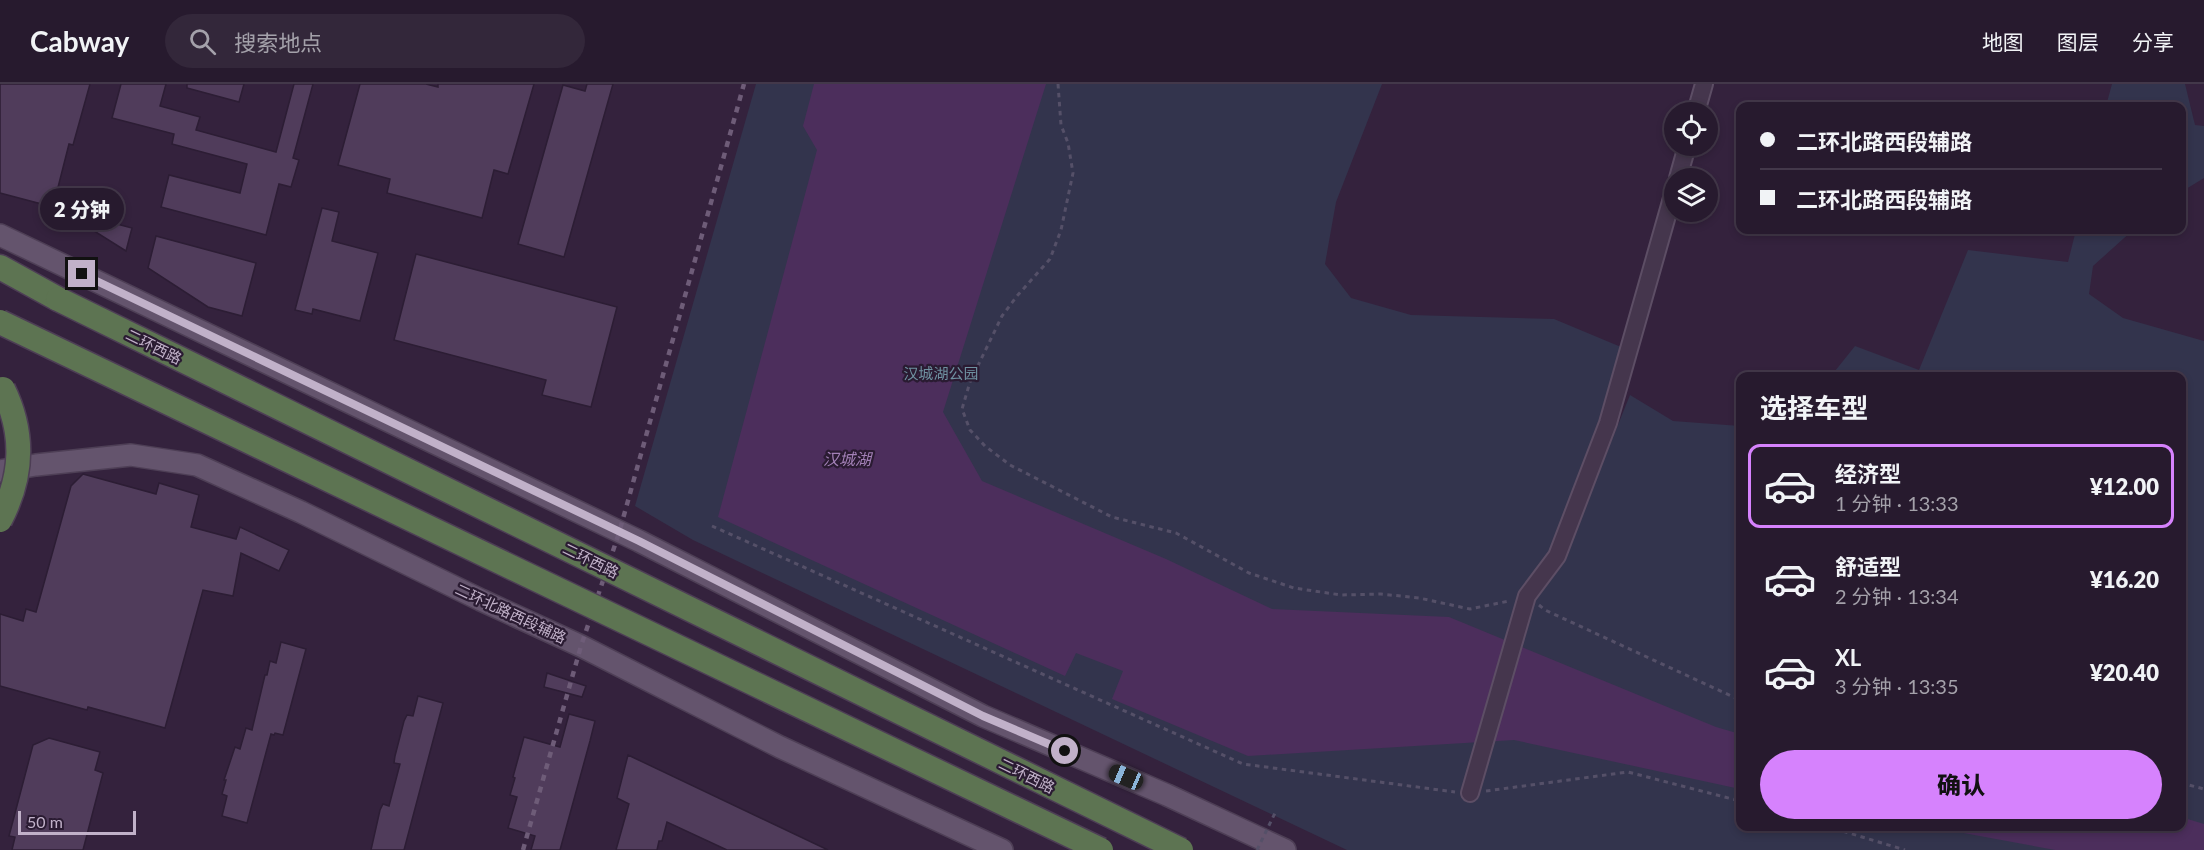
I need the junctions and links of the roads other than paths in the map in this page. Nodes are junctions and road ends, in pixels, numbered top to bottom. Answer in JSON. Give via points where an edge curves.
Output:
{"nodes":[{"id":1,"x":1704,"y":84,"type":"edge"},
{"id":2,"x":1699,"y":102,"type":"edge"},
{"id":3,"x":1665,"y":222,"type":"edge"},
{"id":4,"x":0,"y":235,"type":"edge"},
{"id":5,"x":0,"y":267,"type":"edge"},
{"id":6,"x":0,"y":272,"type":"edge"},
{"id":7,"x":58,"y":299,"type":"junction"},
{"id":8,"x":0,"y":322,"type":"edge"},
{"id":9,"x":0,"y":383,"type":"edge"},
{"id":10,"x":0,"y":471,"type":"edge"},
{"id":11,"x":0,"y":520,"type":"edge"},
{"id":12,"x":1470,"y":794,"type":"road end"},
{"id":13,"x":1002,"y":850,"type":"edge"},
{"id":14,"x":1101,"y":850,"type":"edge"},
{"id":15,"x":1181,"y":850,"type":"edge"},
{"id":16,"x":1285,"y":850,"type":"edge"}],
"edges":[{"from":1,"to":2,"type":"street"},
{"from":3,"to":12,"type":"street","via":[[1608,423],[1557,556],[1525,603]]},
{"from":4,"to":16,"type":"main road","via":[[639,541],[983,716]]},
{"from":5,"to":7,"type":"highway"},
{"from":6,"to":7,"type":"highway","name":"二环西路"},
{"from":7,"to":15,"type":"highway","name":"二环西路","bridge":true},
{"from":8,"to":14,"type":"highway","bridge":true},
{"from":9,"to":11,"type":"highway","bridge":true,"via":[[13,409],[19,435],[18,468],[10,501]]},
{"from":10,"to":13,"type":"main road","name":"二环北路西段辅路","via":[[130,454],[197,465]]}]}
